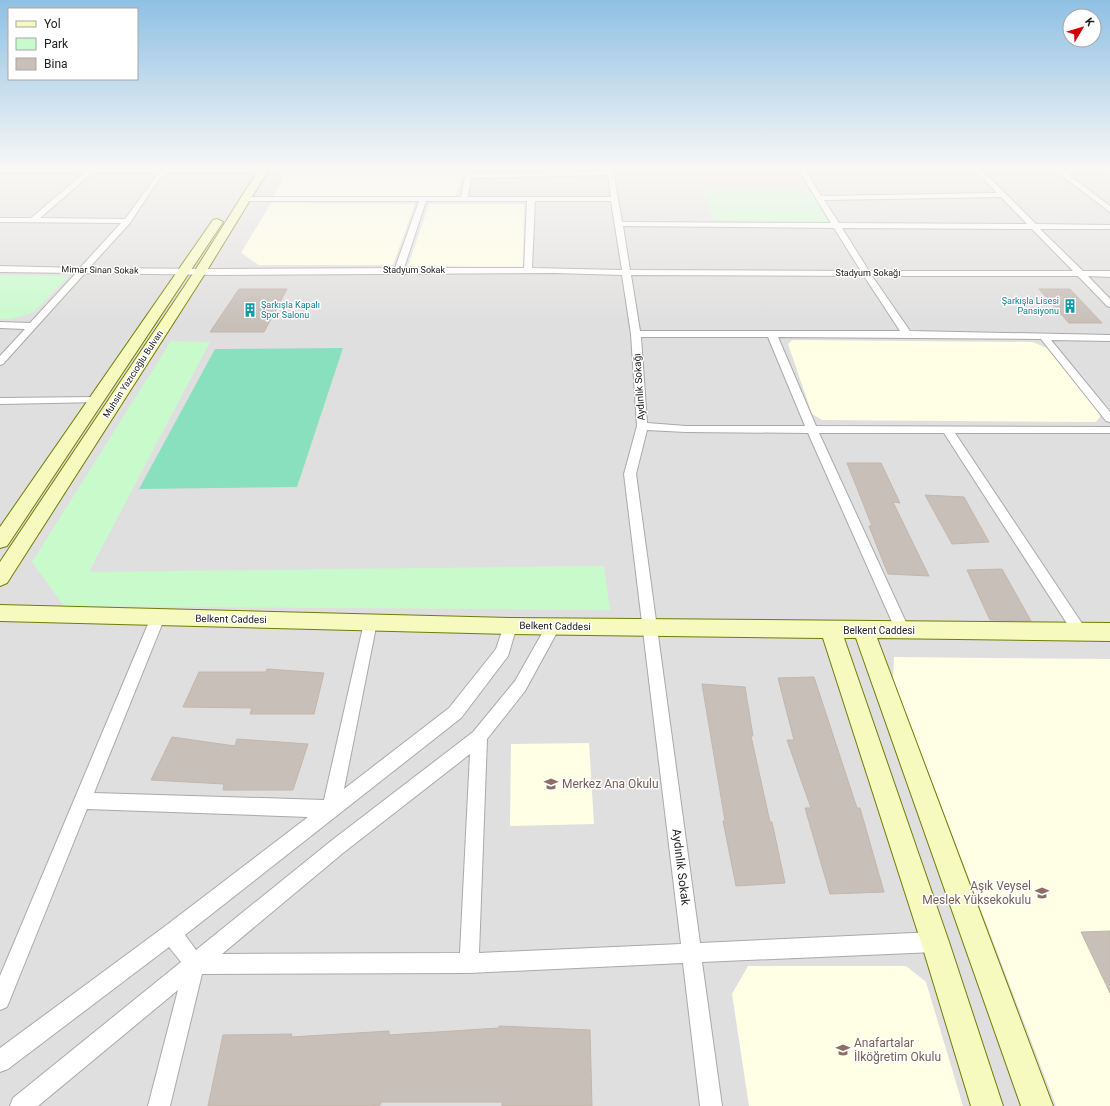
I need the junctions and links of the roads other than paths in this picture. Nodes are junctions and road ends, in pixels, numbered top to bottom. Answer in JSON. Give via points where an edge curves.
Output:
{"nodes":[{"id":1,"x":91,"y":221,"type":"edge"},
{"id":2,"x":127,"y":221,"type":"joint"},
{"id":3,"x":219,"y":221,"type":"edge"},
{"id":4,"x":232,"y":221,"type":"edge"},
{"id":5,"x":416,"y":221,"type":"edge"},
{"id":6,"x":530,"y":221,"type":"edge"},
{"id":7,"x":618,"y":221,"type":"edge"},
{"id":8,"x":832,"y":221,"type":"edge"},
{"id":9,"x":1028,"y":221,"type":"edge"},
{"id":10,"x":619,"y":224,"type":"junction"},
{"id":11,"x":835,"y":225,"type":"junction"},
{"id":12,"x":1035,"y":227,"type":"junction"},
{"id":13,"x":1110,"y":227,"type":"edge"},
{"id":14,"x":0,"y":269,"type":"edge"},
{"id":15,"x":82,"y":270,"type":"junction"},
{"id":16,"x":399,"y":270,"type":"junction"},
{"id":17,"x":528,"y":270,"type":"junction"},
{"id":18,"x":182,"y":272,"type":"junction"},
{"id":19,"x":200,"y":272,"type":"junction"},
{"id":20,"x":627,"y":272,"type":"junction"},
{"id":21,"x":866,"y":273,"type":"junction"},
{"id":22,"x":1079,"y":274,"type":"junction"},
{"id":23,"x":1110,"y":274,"type":"edge"},
{"id":24,"x":1110,"y":304,"type":"edge"},
{"id":25,"x":0,"y":326,"type":"edge"},
{"id":26,"x":32,"y":326,"type":"junction"},
{"id":27,"x":636,"y":334,"type":"junction"},
{"id":28,"x":772,"y":334,"type":"junction"},
{"id":29,"x":907,"y":334,"type":"junction"},
{"id":30,"x":1044,"y":336,"type":"junction"},
{"id":31,"x":1110,"y":338,"type":"edge"},
{"id":32,"x":0,"y":362,"type":"edge"},
{"id":33,"x":97,"y":400,"type":"junction"},
{"id":34,"x":0,"y":401,"type":"edge"},
{"id":35,"x":1110,"y":419,"type":"edge"},
{"id":36,"x":642,"y":426,"type":"junction"},
{"id":37,"x":812,"y":429,"type":"junction"},
{"id":38,"x":947,"y":429,"type":"junction"},
{"id":39,"x":1110,"y":430,"type":"edge"},
{"id":40,"x":0,"y":541,"type":"edge"},
{"id":41,"x":0,"y":578,"type":"edge"},
{"id":42,"x":0,"y":613,"type":"edge"},
{"id":43,"x":158,"y":617,"type":"junction"},
{"id":44,"x":370,"y":622,"type":"junction"},
{"id":45,"x":510,"y":626,"type":"junction"},
{"id":46,"x":554,"y":626,"type":"junction"},
{"id":47,"x":651,"y":628,"type":"junction"},
{"id":48,"x":831,"y":630,"type":"junction"},
{"id":49,"x":864,"y":630,"type":"junction"},
{"id":50,"x":903,"y":631,"type":"junction"},
{"id":51,"x":1080,"y":632,"type":"junction"},
{"id":52,"x":1110,"y":632,"type":"edge"},
{"id":53,"x":479,"y":737,"type":"junction"},
{"id":54,"x":82,"y":801,"type":"junction"},
{"id":55,"x":331,"y":809,"type":"junction"},
{"id":56,"x":171,"y":934,"type":"junction"},
{"id":57,"x":935,"y":942,"type":"junction"},
{"id":58,"x":692,"y":952,"type":"junction"},
{"id":59,"x":195,"y":964,"type":"junction"},
{"id":60,"x":469,"y":964,"type":"junction"},
{"id":61,"x":0,"y":1000,"type":"edge"},
{"id":62,"x":0,"y":1061,"type":"edge"},
{"id":63,"x":21,"y":1106,"type":"edge"},
{"id":64,"x":159,"y":1106,"type":"edge"},
{"id":65,"x":711,"y":1106,"type":"edge"},
{"id":66,"x":987,"y":1106,"type":"edge"},
{"id":67,"x":1037,"y":1106,"type":"edge"}],
"edges":[{"from":1,"to":2,"type":"street"},
{"from":2,"to":15,"type":"street"},
{"from":3,"to":18,"type":"main road","name":"Muhsin Yazıcıoğlu Bulvarı"},
{"from":4,"to":19,"type":"main road","name":"Muhsin Yazıcıoğlu Bulvarı"},
{"from":5,"to":16,"type":"street"},
{"from":6,"to":17,"type":"street"},
{"from":7,"to":10,"type":"street","name":"Aydınlık Sokağı"},
{"from":8,"to":11,"type":"street"},
{"from":9,"to":12,"type":"street"},
{"from":10,"to":11,"type":"street"},
{"from":10,"to":20,"type":"street","name":"Aydınlık Sokağı"},
{"from":11,"to":12,"type":"street"},
{"from":11,"to":21,"type":"street"},
{"from":12,"to":13,"type":"street"},
{"from":12,"to":22,"type":"street"},
{"from":14,"to":15,"type":"street","name":"Mimar Sinan Sokak"},
{"from":15,"to":18,"type":"street","name":"Mimar Sinan Sokak"},
{"from":15,"to":26,"type":"street"},
{"from":16,"to":17,"type":"street","name":"Stadyum Sokak"},
{"from":16,"to":19,"type":"street","name":"Stadyum Sokak"},
{"from":17,"to":20,"type":"street","name":"Stadyum Sokak"},
{"from":18,"to":19,"type":"street","name":"Mimar Sinan Sokak"},
{"from":18,"to":33,"type":"main road","name":"Muhsin Yazıcıoğlu Bulvarı"},
{"from":19,"to":41,"type":"main road","name":"Muhsin Yazıcıoğlu Bulvarı"},
{"from":20,"to":21,"type":"street","name":"Stadyum Sokağı"},
{"from":20,"to":27,"type":"street","name":"Aydınlık Sokağı"},
{"from":21,"to":22,"type":"street","name":"Stadyum Sokağı"},
{"from":21,"to":29,"type":"street"},
{"from":22,"to":23,"type":"street","name":"Stadyum Sokağı"},
{"from":22,"to":24,"type":"street"},
{"from":25,"to":26,"type":"street"},
{"from":26,"to":32,"type":"street"},
{"from":27,"to":28,"type":"street"},
{"from":27,"to":36,"type":"street","name":"Aydınlık Sokağı"},
{"from":28,"to":29,"type":"street"},
{"from":28,"to":37,"type":"street"},
{"from":29,"to":30,"type":"street"},
{"from":30,"to":31,"type":"street"},
{"from":30,"to":35,"type":"street"},
{"from":33,"to":34,"type":"street"},
{"from":33,"to":40,"type":"main road","name":"Muhsin Yazıcıoğlu Bulvarı"},
{"from":36,"to":37,"type":"street","via":[[686,429]]},
{"from":36,"to":47,"type":"street","name":"Aydınlık Sokağı","via":[[630,474]]},
{"from":37,"to":38,"type":"street"},
{"from":37,"to":50,"type":"street"},
{"from":38,"to":39,"type":"street"},
{"from":38,"to":51,"type":"street"},
{"from":42,"to":43,"type":"main road","name":"Belkent Caddesi"},
{"from":43,"to":44,"type":"main road","name":"Belkent Caddesi"},
{"from":43,"to":54,"type":"street"},
{"from":44,"to":45,"type":"main road","name":"Belkent Caddesi"},
{"from":44,"to":55,"type":"street"},
{"from":45,"to":46,"type":"main road","name":"Belkent Caddesi"},
{"from":45,"to":55,"type":"street","via":[[503,652],[455,713]]},
{"from":46,"to":47,"type":"main road","name":"Belkent Caddesi"},
{"from":46,"to":53,"type":"street","via":[[520,686]]},
{"from":47,"to":48,"type":"main road","name":"Belkent Caddesi"},
{"from":47,"to":58,"type":"street","name":"Aydınlık Sokak"},
{"from":48,"to":49,"type":"main road","name":"Belkent Caddesi"},
{"from":48,"to":57,"type":"main road"},
{"from":49,"to":50,"type":"main road","name":"Belkent Caddesi"},
{"from":49,"to":67,"type":"main road"},
{"from":50,"to":51,"type":"main road","name":"Belkent Caddesi"},
{"from":51,"to":52,"type":"main road","name":"Belkent Caddesi"},
{"from":53,"to":59,"type":"street","via":[[337,847]]},
{"from":53,"to":60,"type":"street"},
{"from":54,"to":55,"type":"street"},
{"from":54,"to":61,"type":"street"},
{"from":55,"to":56,"type":"street"},
{"from":56,"to":59,"type":"street"},
{"from":56,"to":62,"type":"street"},
{"from":57,"to":58,"type":"street"},
{"from":57,"to":66,"type":"main road"},
{"from":58,"to":60,"type":"street"},
{"from":58,"to":65,"type":"street","name":"Aydınlık Sokak"},
{"from":59,"to":60,"type":"street"},
{"from":59,"to":63,"type":"street"},
{"from":59,"to":64,"type":"street"}]}
